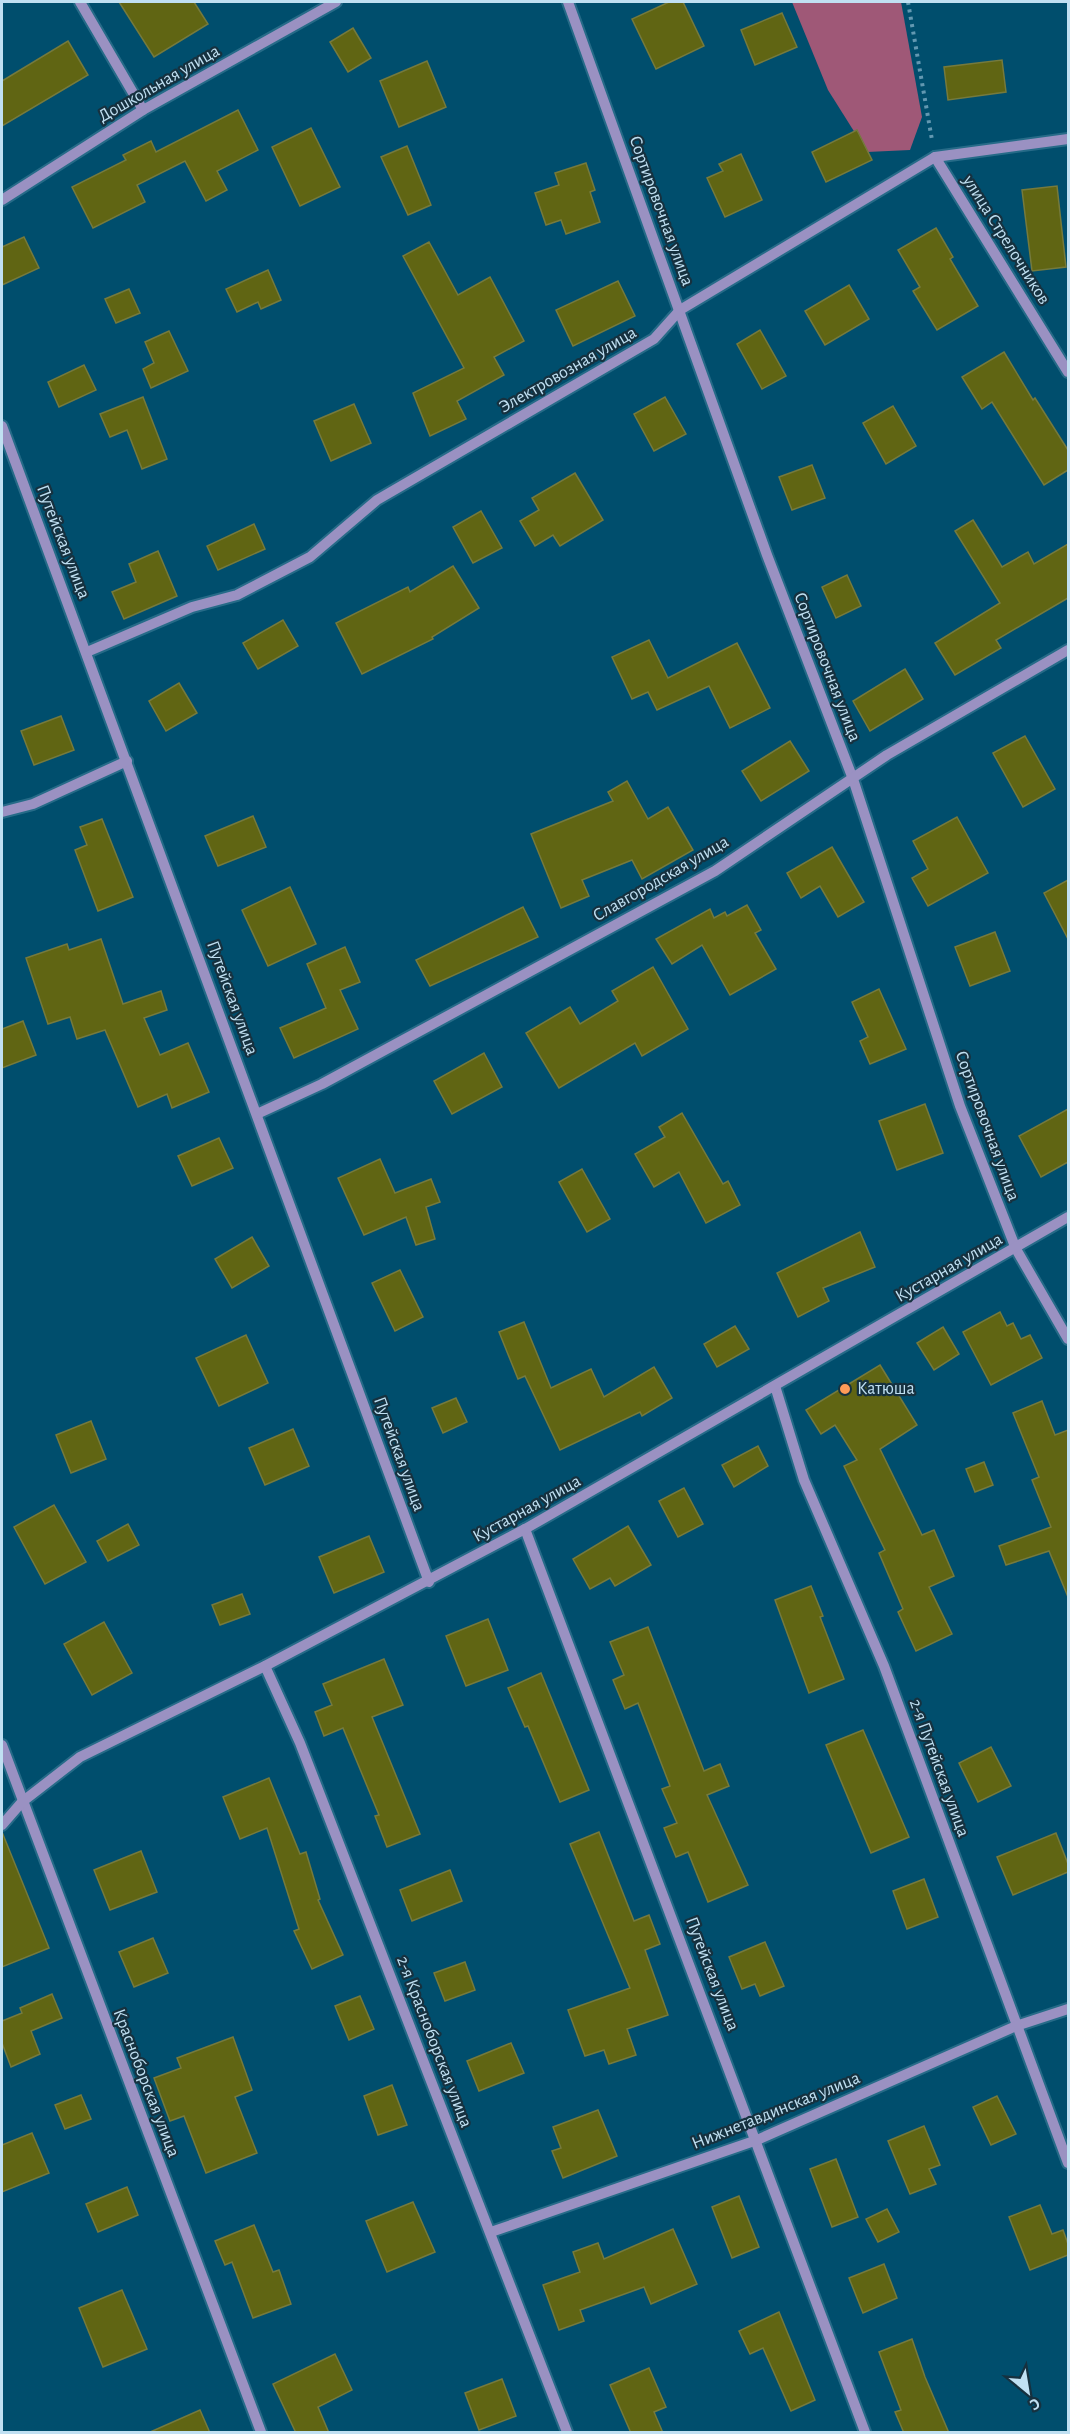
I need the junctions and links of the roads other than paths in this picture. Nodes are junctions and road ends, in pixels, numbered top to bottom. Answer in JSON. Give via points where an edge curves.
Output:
{"nodes":[{"id":1,"x":80,"y":2,"type":"edge"},
{"id":2,"x":336,"y":2,"type":"edge"},
{"id":3,"x":568,"y":2,"type":"edge"},
{"id":4,"x":143,"y":110,"type":"junction"},
{"id":5,"x":1068,"y":139,"type":"edge"},
{"id":6,"x":935,"y":157,"type":"junction"},
{"id":7,"x":2,"y":200,"type":"edge"},
{"id":8,"x":680,"y":310,"type":"junction"},
{"id":9,"x":1068,"y":372,"type":"edge"},
{"id":10,"x":2,"y":426,"type":"edge"},
{"id":11,"x":1068,"y":650,"type":"edge"},
{"id":12,"x":87,"y":652,"type":"junction"},
{"id":13,"x":127,"y":760,"type":"junction"},
{"id":14,"x":853,"y":779,"type":"junction"},
{"id":15,"x":2,"y":812,"type":"edge"},
{"id":16,"x":257,"y":1114,"type":"junction"},
{"id":17,"x":1068,"y":1217,"type":"edge"},
{"id":18,"x":1016,"y":1249,"type":"junction"},
{"id":19,"x":1068,"y":1339,"type":"edge"},
{"id":20,"x":775,"y":1386,"type":"junction"},
{"id":21,"x":525,"y":1529,"type":"junction"},
{"id":22,"x":429,"y":1582,"type":"junction"},
{"id":23,"x":265,"y":1666,"type":"junction"},
{"id":24,"x":2,"y":1745,"type":"edge"},
{"id":25,"x":22,"y":1802,"type":"junction"},
{"id":26,"x":2,"y":1825,"type":"edge"},
{"id":27,"x":1068,"y":2009,"type":"edge"},
{"id":28,"x":1016,"y":2026,"type":"junction"},
{"id":29,"x":757,"y":2140,"type":"junction"},
{"id":30,"x":1068,"y":2163,"type":"edge"},
{"id":31,"x":491,"y":2232,"type":"junction"},
{"id":32,"x":261,"y":2433,"type":"edge"},
{"id":33,"x":567,"y":2433,"type":"edge"},
{"id":34,"x":865,"y":2433,"type":"edge"}],
"edges":[{"from":1,"to":4,"type":"street"},
{"from":2,"to":4,"type":"street","name":"Дошкольная улица"},
{"from":3,"to":8,"type":"street","name":"Сортировочная улица"},
{"from":4,"to":7,"type":"street","name":"Дошкольная улица"},
{"from":5,"to":6,"type":"street","name":"Электровозная улица"},
{"from":6,"to":8,"type":"street","name":"Электровозная улица"},
{"from":6,"to":9,"type":"street","name":"улица Стрелочников"},
{"from":8,"to":12,"type":"street","name":"Электровозная улица","via":[[654,339],[377,500],[310,557],[237,595],[192,607]]},
{"from":8,"to":14,"type":"street","name":"Сортировочная улица","via":[[767,555]]},
{"from":10,"to":12,"type":"street","name":"Путейская улица"},
{"from":11,"to":14,"type":"street","name":"Славгородская улица","via":[[887,755]]},
{"from":12,"to":13,"type":"street","name":"Путейская улица"},
{"from":13,"to":15,"type":"street","via":[[33,804]]},
{"from":13,"to":16,"type":"street","name":"Путейская улица"},
{"from":14,"to":16,"type":"street","name":"Славгородская улица","via":[[715,871],[322,1084]]},
{"from":14,"to":18,"type":"street","name":"Сортировочная улица","via":[[960,1106]]},
{"from":16,"to":22,"type":"street","name":"Путейская улица"},
{"from":17,"to":18,"type":"street","name":"Кустарная улица"},
{"from":18,"to":19,"type":"street","name":"Сортировочная улица"},
{"from":18,"to":20,"type":"street","name":"Кустарная улица"},
{"from":20,"to":21,"type":"street","name":"Кустарная улица"},
{"from":20,"to":28,"type":"street","name":"2-я Путейская улица","via":[[804,1480],[884,1666]]},
{"from":21,"to":22,"type":"street","name":"Кустарная улица"},
{"from":21,"to":29,"type":"street","name":"Путейская улица"},
{"from":22,"to":23,"type":"street","name":"Кустарная улица"},
{"from":23,"to":25,"type":"street","name":"Кустарная улица","via":[[80,1757]]},
{"from":23,"to":31,"type":"street","name":"2-я Красноборская улица","via":[[300,1743]]},
{"from":24,"to":25,"type":"street","name":"Красноборская улица"},
{"from":25,"to":26,"type":"street","name":"Кустарная улица"},
{"from":25,"to":32,"type":"street","name":"Красноборская улица"},
{"from":27,"to":28,"type":"street","name":"Нижнетавдинская улица"},
{"from":28,"to":29,"type":"street","name":"Нижнетавдинская улица"},
{"from":28,"to":30,"type":"street","name":"2-я Путейская улица"},
{"from":29,"to":31,"type":"street","name":"Нижнетавдинская улица"},
{"from":29,"to":34,"type":"street","name":"Путейская улица"},
{"from":31,"to":33,"type":"street","name":"2-я Красноборская улица"}]}
